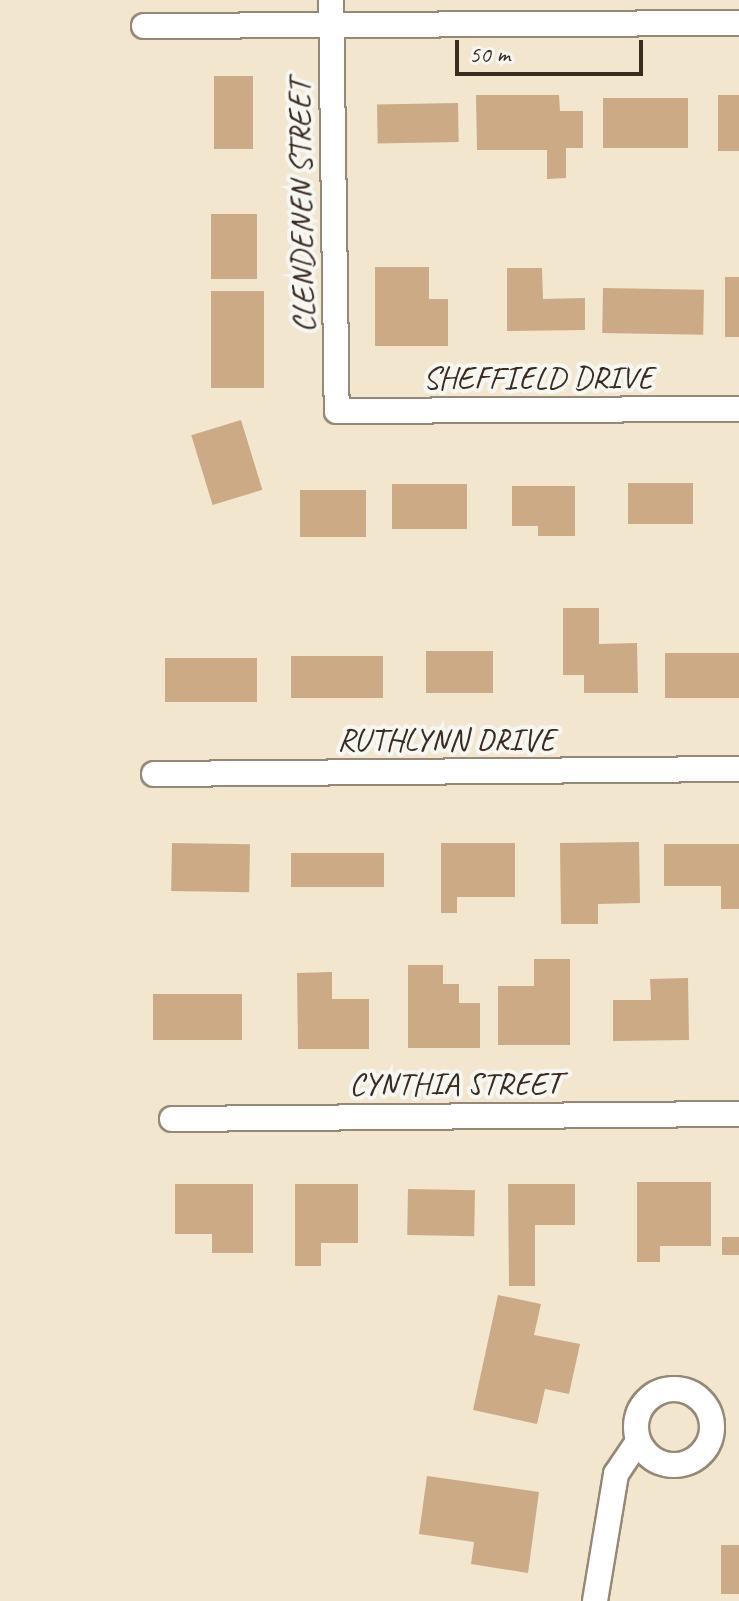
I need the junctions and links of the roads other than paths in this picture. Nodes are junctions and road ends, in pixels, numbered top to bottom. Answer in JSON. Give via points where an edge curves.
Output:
{"nodes":[{"id":1,"x":331,"y":0,"type":"edge"},
{"id":2,"x":739,"y":23,"type":"edge"},
{"id":3,"x":331,"y":25,"type":"junction"},
{"id":4,"x":144,"y":26,"type":"dead end"},
{"id":5,"x":739,"y":409,"type":"edge"},
{"id":6,"x":337,"y":411,"type":"joint"},
{"id":7,"x":739,"y":769,"type":"edge"},
{"id":8,"x":154,"y":774,"type":"dead end"},
{"id":9,"x":739,"y":1114,"type":"edge"},
{"id":10,"x":172,"y":1119,"type":"dead end"},
{"id":11,"x":638,"y":1441,"type":"dead end"},
{"id":12,"x":595,"y":1601,"type":"edge"}],
"edges":[{"from":1,"to":3,"type":"street","name":"CLENDENEN STREET"},
{"from":2,"to":3,"type":"street"},
{"from":3,"to":4,"type":"street"},
{"from":3,"to":6,"type":"street","name":"CLENDENEN STREET"},
{"from":5,"to":6,"type":"street","name":"SHEFFIELD DRIVE"},
{"from":7,"to":8,"type":"street","name":"RUTHLYNN DRIVE"},
{"from":9,"to":10,"type":"street","name":"CYNTHIA STREET"},
{"from":11,"to":12,"type":"street","via":[[616,1474]]}]}
